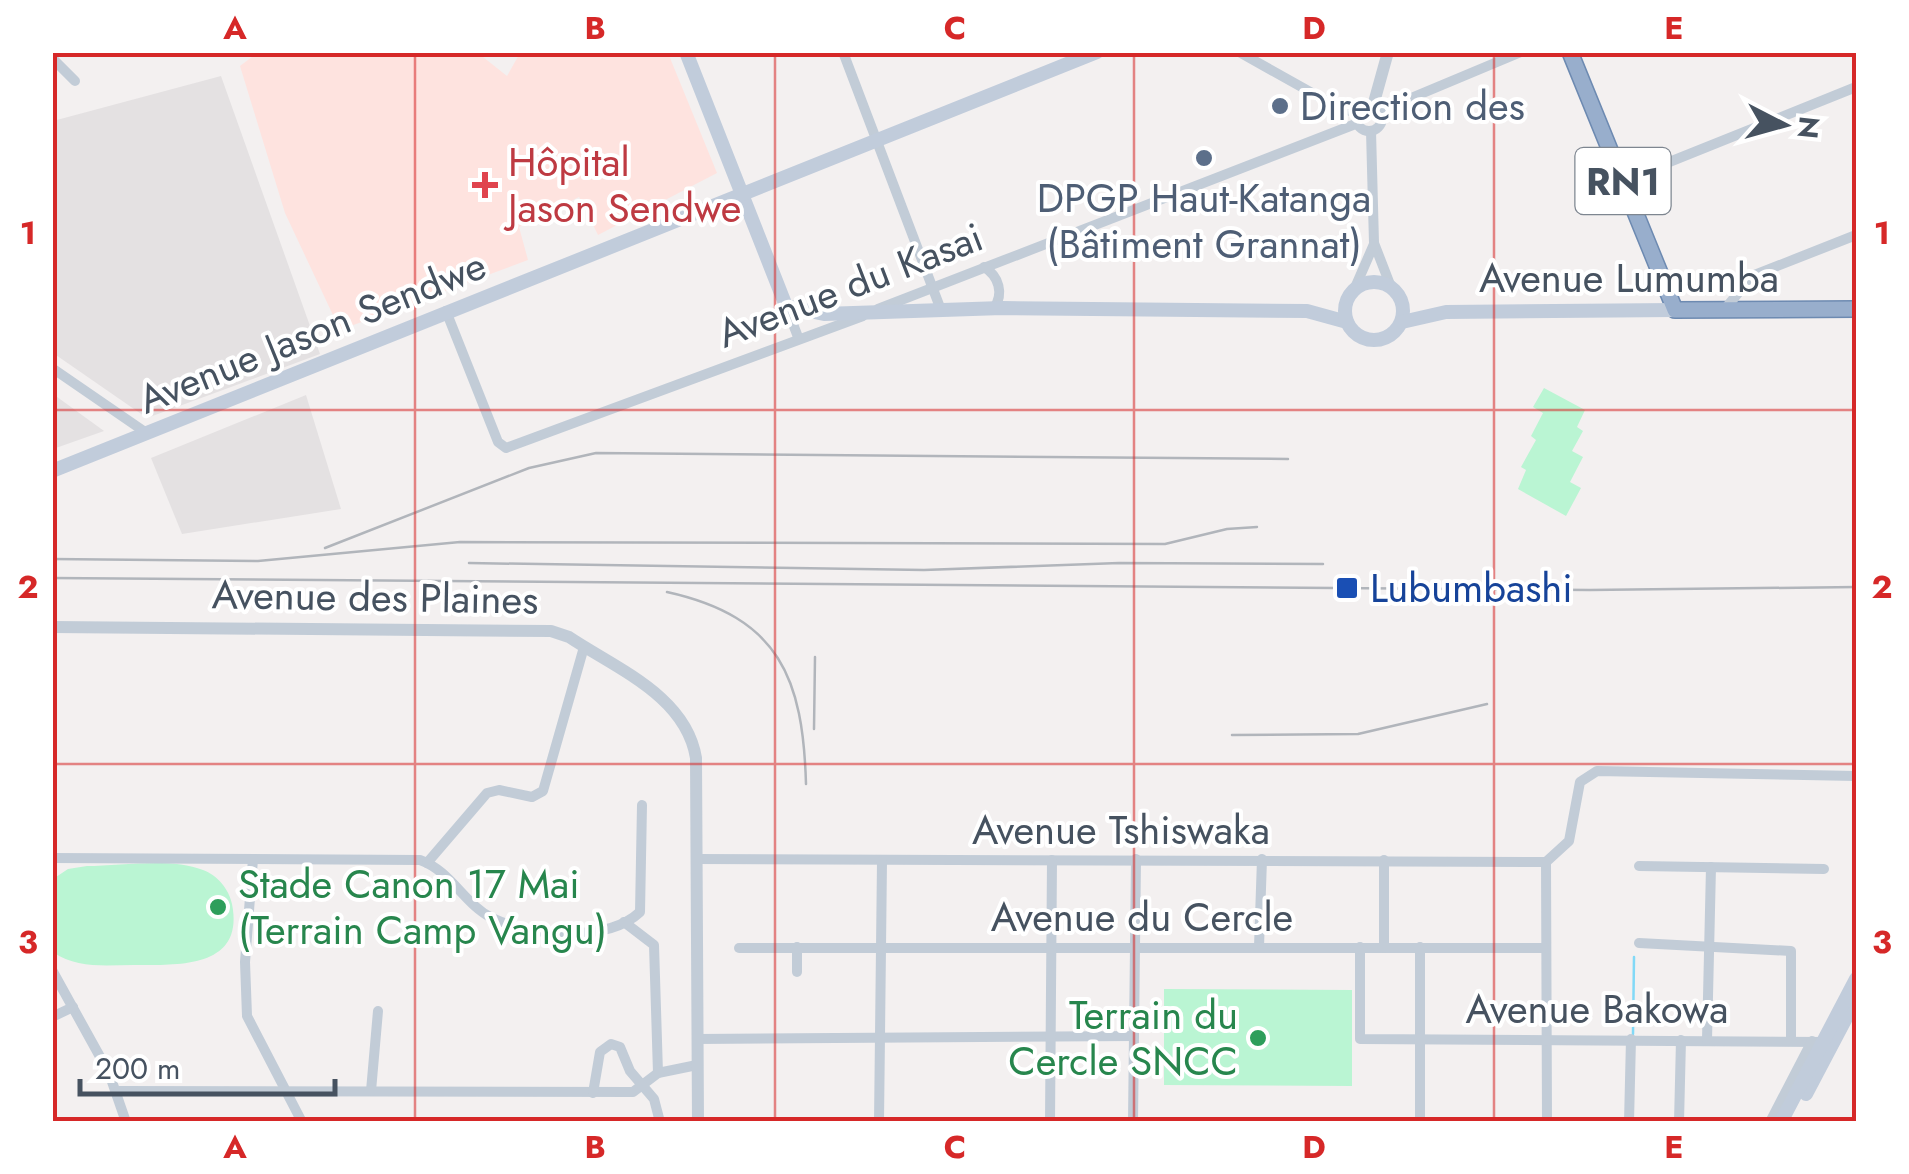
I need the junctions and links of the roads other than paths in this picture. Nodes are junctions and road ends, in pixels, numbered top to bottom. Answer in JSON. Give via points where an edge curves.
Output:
{"nodes":[{"id":1,"x":686,"y":52,"type":"edge"},
{"id":2,"x":844,"y":52,"type":"edge"},
{"id":3,"x":1097,"y":52,"type":"edge"},
{"id":4,"x":1239,"y":52,"type":"edge"},
{"id":5,"x":1388,"y":52,"type":"edge"},
{"id":6,"x":1521,"y":52,"type":"edge"},
{"id":7,"x":1570,"y":52,"type":"edge"},
{"id":8,"x":52,"y":58,"type":"edge"},
{"id":9,"x":75,"y":81,"type":"dead end"},
{"id":10,"x":1856,"y":87,"type":"edge"},
{"id":11,"x":1376,"y":108,"type":"junction"},
{"id":12,"x":1358,"y":118,"type":"junction"},
{"id":13,"x":1372,"y":131,"type":"junction"},
{"id":14,"x":880,"y":140,"type":"junction"},
{"id":15,"x":1622,"y":180,"type":"junction"},
{"id":16,"x":740,"y":194,"type":"junction"},
{"id":17,"x":1856,"y":235,"type":"edge"},
{"id":18,"x":1374,"y":243,"type":"junction"},
{"id":19,"x":984,"y":268,"type":"junction"},
{"id":20,"x":936,"y":287,"type":"junction"},
{"id":21,"x":1391,"y":287,"type":"junction"},
{"id":22,"x":1352,"y":292,"type":"junction"},
{"id":23,"x":1402,"y":300,"type":"junction"},
{"id":24,"x":786,"y":306,"type":"junction"},
{"id":25,"x":994,"y":308,"type":"junction"},
{"id":26,"x":1725,"y":309,"type":"junction"},
{"id":27,"x":1856,"y":309,"type":"edge"},
{"id":28,"x":941,"y":310,"type":"junction"},
{"id":29,"x":1676,"y":310,"type":"junction"},
{"id":30,"x":1307,"y":311,"type":"junction"},
{"id":31,"x":446,"y":312,"type":"junction"},
{"id":32,"x":1446,"y":312,"type":"junction"},
{"id":33,"x":868,"y":314,"type":"junction"},
{"id":34,"x":1347,"y":322,"type":"junction"},
{"id":35,"x":1402,"y":322,"type":"junction"},
{"id":36,"x":798,"y":337,"type":"junction"},
{"id":37,"x":52,"y":368,"type":"edge"},
{"id":38,"x":149,"y":434,"type":"junction"},
{"id":39,"x":52,"y":471,"type":"edge"},
{"id":40,"x":52,"y":627,"type":"edge"},
{"id":41,"x":584,"y":647,"type":"junction"},
{"id":42,"x":1856,"y":776,"type":"edge"},
{"id":43,"x":642,"y":805,"type":"dead end"},
{"id":44,"x":52,"y":858,"type":"edge"},
{"id":45,"x":1136,"y":858,"type":"junction"},
{"id":46,"x":253,"y":859,"type":"junction"},
{"id":47,"x":1262,"y":859,"type":"junction"},
{"id":48,"x":697,"y":860,"type":"junction"},
{"id":49,"x":1052,"y":860,"type":"junction"},
{"id":50,"x":1384,"y":860,"type":"junction"},
{"id":51,"x":882,"y":861,"type":"junction"},
{"id":52,"x":1546,"y":862,"type":"junction"},
{"id":53,"x":428,"y":863,"type":"junction"},
{"id":54,"x":1639,"y":866,"type":"dead end"},
{"id":55,"x":1710,"y":867,"type":"junction"},
{"id":56,"x":1824,"y":869,"type":"dead end"},
{"id":57,"x":624,"y":922,"type":"junction"},
{"id":58,"x":1640,"y":943,"type":"dead end"},
{"id":59,"x":882,"y":946,"type":"junction"},
{"id":60,"x":1710,"y":946,"type":"junction"},
{"id":61,"x":798,"y":947,"type":"junction"},
{"id":62,"x":1052,"y":947,"type":"junction"},
{"id":63,"x":1135,"y":947,"type":"junction"},
{"id":64,"x":1259,"y":947,"type":"junction"},
{"id":65,"x":739,"y":948,"type":"dead end"},
{"id":66,"x":1360,"y":948,"type":"junction"},
{"id":67,"x":1384,"y":948,"type":"junction"},
{"id":68,"x":1420,"y":948,"type":"junction"},
{"id":69,"x":1544,"y":948,"type":"junction"},
{"id":70,"x":797,"y":972,"type":"dead end"},
{"id":71,"x":54,"y":978,"type":"edge"},
{"id":72,"x":1856,"y":979,"type":"edge"},
{"id":73,"x":1856,"y":999,"type":"edge"},
{"id":74,"x":73,"y":1007,"type":"junction"},
{"id":75,"x":378,"y":1012,"type":"dead end"},
{"id":76,"x":52,"y":1018,"type":"edge"},
{"id":77,"x":880,"y":1035,"type":"junction"},
{"id":78,"x":1052,"y":1036,"type":"junction"},
{"id":79,"x":1134,"y":1036,"type":"junction"},
{"id":80,"x":1546,"y":1038,"type":"junction"},
{"id":81,"x":697,"y":1039,"type":"junction"},
{"id":82,"x":1420,"y":1039,"type":"junction"},
{"id":83,"x":1631,"y":1039,"type":"junction"},
{"id":84,"x":1681,"y":1040,"type":"junction"},
{"id":85,"x":1707,"y":1040,"type":"junction"},
{"id":86,"x":1791,"y":1040,"type":"junction"},
{"id":87,"x":1823,"y":1042,"type":"junction"},
{"id":88,"x":697,"y":1064,"type":"junction"},
{"id":89,"x":658,"y":1073,"type":"junction"},
{"id":90,"x":644,"y":1086,"type":"junction"},
{"id":91,"x":118,"y":1090,"type":"junction"},
{"id":92,"x":284,"y":1090,"type":"junction"},
{"id":93,"x":371,"y":1091,"type":"junction"},
{"id":94,"x":593,"y":1093,"type":"junction"},
{"id":95,"x":126,"y":1122,"type":"edge"},
{"id":96,"x":302,"y":1122,"type":"edge"},
{"id":97,"x":660,"y":1122,"type":"edge"},
{"id":98,"x":698,"y":1122,"type":"edge"},
{"id":99,"x":879,"y":1122,"type":"edge"},
{"id":100,"x":1050,"y":1122,"type":"edge"},
{"id":101,"x":1134,"y":1122,"type":"edge"},
{"id":102,"x":1420,"y":1122,"type":"edge"},
{"id":103,"x":1547,"y":1122,"type":"edge"},
{"id":104,"x":1629,"y":1122,"type":"edge"},
{"id":105,"x":1679,"y":1122,"type":"edge"},
{"id":106,"x":1770,"y":1122,"type":"edge"},
{"id":107,"x":1781,"y":1122,"type":"edge"},
{"id":108,"x":1791,"y":1122,"type":"edge"}],
"edges":[{"from":1,"to":16,"type":"main road"},
{"from":2,"to":14,"type":"street"},
{"from":3,"to":14,"type":"main road","name":"Avenue Jason Sendwe"},
{"from":4,"to":12,"type":"street"},
{"from":5,"to":11,"type":"street"},
{"from":6,"to":11,"type":"street","name":"Avenue du Kasai"},
{"from":7,"to":15,"type":"highway","number":"RN1"},
{"from":8,"to":9,"type":"street"},
{"from":10,"to":15,"type":"street"},
{"from":11,"to":12,"type":"street","name":"Avenue du Kasai"},
{"from":11,"to":13,"type":"street","via":[[1380,126]]},
{"from":12,"to":13,"type":"street"},
{"from":12,"to":19,"type":"street","name":"Avenue du Kasai"},
{"from":13,"to":18,"type":"street"},
{"from":14,"to":16,"type":"main road","name":"Avenue Jason Sendwe"},
{"from":14,"to":20,"type":"street"},
{"from":15,"to":29,"type":"highway","number":"RN1"},
{"from":16,"to":24,"type":"main road"},
{"from":16,"to":31,"type":"main road","name":"Avenue Jason Sendwe"},
{"from":17,"to":26,"type":"street","via":[[1752,276]]},
{"from":18,"to":21,"type":"street"},
{"from":18,"to":22,"type":"street"},
{"from":19,"to":20,"type":"street","name":"Avenue du Kasai"},
{"from":19,"to":25,"type":"street","via":[[997,281]]},
{"from":20,"to":28,"type":"street"},
{"from":20,"to":33,"type":"street","name":"Avenue du Kasai"},
{"from":21,"to":22,"type":"main road","via":[[1369,282]]},
{"from":21,"to":23,"type":"main road"},
{"from":22,"to":30,"type":"main road","via":[[1332,306]]},
{"from":22,"to":34,"type":"main road"},
{"from":23,"to":32,"type":"main road"},
{"from":23,"to":35,"type":"main road"},
{"from":24,"to":33,"type":"main road"},
{"from":24,"to":36,"type":"street"},
{"from":25,"to":28,"type":"main road"},
{"from":25,"to":30,"type":"main road"},
{"from":26,"to":27,"type":"highway","name":"Avenue Lumumba"},
{"from":26,"to":29,"type":"highway","name":"Avenue Lumumba"},
{"from":28,"to":33,"type":"main road"},
{"from":29,"to":32,"type":"main road","name":"Avenue Lumumba"},
{"from":30,"to":34,"type":"main road"},
{"from":31,"to":36,"type":"street","name":"Avenue du Kasai","via":[[506,448]]},
{"from":31,"to":38,"type":"main road","name":"Avenue Jason Sendwe"},
{"from":32,"to":35,"type":"main road","name":"Avenue Lumumba"},
{"from":33,"to":36,"type":"street","name":"Avenue du Kasai"},
{"from":34,"to":35,"type":"main road","via":[[1372,341],[1389,337]]},
{"from":37,"to":38,"type":"street"},
{"from":38,"to":39,"type":"main road","name":"Avenue Jason Sendwe"},
{"from":40,"to":41,"type":"street","name":"Avenue des Plaines","via":[[544,630]]},
{"from":41,"to":48,"type":"street","name":"Avenue des Plaines","via":[[668,702],[687,724],[696,758]]},
{"from":41,"to":53,"type":"street","via":[[543,791],[532,798],[486,793]]},
{"from":42,"to":52,"type":"street","via":[[1597,771],[1580,782],[1569,840]]},
{"from":43,"to":57,"type":"street","via":[[642,908]]},
{"from":44,"to":46,"type":"street"},
{"from":45,"to":47,"type":"street","name":"Avenue Tshiswaka"},
{"from":45,"to":49,"type":"street","name":"Avenue Tshiswaka"},
{"from":45,"to":63,"type":"street"},
{"from":46,"to":53,"type":"street"},
{"from":46,"to":92,"type":"street","via":[[244,962],[247,1016]]},
{"from":47,"to":50,"type":"street","name":"Avenue Tshiswaka"},
{"from":47,"to":64,"type":"street"},
{"from":48,"to":51,"type":"street","name":"Avenue Tshiswaka"},
{"from":48,"to":81,"type":"street","name":"Avenue des Plaines"},
{"from":49,"to":51,"type":"street","name":"Avenue Tshiswaka"},
{"from":49,"to":62,"type":"street"},
{"from":50,"to":52,"type":"street","name":"Avenue Tshiswaka"},
{"from":50,"to":67,"type":"street"},
{"from":51,"to":59,"type":"street"},
{"from":52,"to":69,"type":"street"},
{"from":53,"to":57,"type":"street","via":[[498,920],[578,937]]},
{"from":54,"to":55,"type":"street"},
{"from":55,"to":56,"type":"street"},
{"from":55,"to":60,"type":"street"},
{"from":57,"to":89,"type":"street","via":[[654,945]]},
{"from":58,"to":60,"type":"street"},
{"from":59,"to":61,"type":"street","name":"Avenue du Cercle"},
{"from":59,"to":62,"type":"street","name":"Avenue du Cercle"},
{"from":59,"to":77,"type":"street"},
{"from":60,"to":85,"type":"street"},
{"from":60,"to":86,"type":"street","via":[[1792,952]]},
{"from":61,"to":65,"type":"street","name":"Avenue du Cercle"},
{"from":61,"to":70,"type":"street"},
{"from":62,"to":63,"type":"street","name":"Avenue du Cercle"},
{"from":62,"to":78,"type":"street"},
{"from":63,"to":64,"type":"street","name":"Avenue du Cercle"},
{"from":63,"to":79,"type":"street"},
{"from":64,"to":66,"type":"street","name":"Avenue du Cercle"},
{"from":66,"to":67,"type":"street","name":"Avenue du Cercle"},
{"from":66,"to":82,"type":"street","name":"Avenue Bakowa","via":[[1360,1038]]},
{"from":67,"to":68,"type":"street","name":"Avenue du Cercle"},
{"from":68,"to":69,"type":"street","name":"Avenue du Cercle"},
{"from":68,"to":82,"type":"street"},
{"from":69,"to":80,"type":"street"},
{"from":71,"to":74,"type":"street"},
{"from":72,"to":87,"type":"main road"},
{"from":73,"to":87,"type":"main road"},
{"from":74,"to":76,"type":"street"},
{"from":74,"to":91,"type":"street"},
{"from":75,"to":93,"type":"street"},
{"from":77,"to":78,"type":"street"},
{"from":77,"to":81,"type":"street"},
{"from":77,"to":99,"type":"street"},
{"from":78,"to":79,"type":"street"},
{"from":78,"to":100,"type":"street"},
{"from":79,"to":101,"type":"street"},
{"from":80,"to":82,"type":"street","name":"Avenue Bakowa"},
{"from":80,"to":83,"type":"street","name":"Avenue Bakowa"},
{"from":80,"to":103,"type":"street"},
{"from":81,"to":88,"type":"street","name":"Avenue des Plaines"},
{"from":82,"to":102,"type":"street"},
{"from":83,"to":84,"type":"street","name":"Avenue Bakowa"},
{"from":83,"to":104,"type":"street"},
{"from":84,"to":85,"type":"street","name":"Avenue Bakowa"},
{"from":84,"to":105,"type":"street"},
{"from":85,"to":86,"type":"street","name":"Avenue Bakowa"},
{"from":86,"to":87,"type":"street","name":"Avenue Bakowa"},
{"from":87,"to":106,"type":"street"},
{"from":87,"to":107,"type":"main road"},
{"from":87,"to":108,"type":"main road"},
{"from":88,"to":89,"type":"street"},
{"from":88,"to":98,"type":"street","name":"Avenue des Plaines"},
{"from":89,"to":90,"type":"street"},
{"from":90,"to":94,"type":"street"},
{"from":90,"to":94,"type":"street","via":[[620,1047],[611,1044],[600,1052]]},
{"from":90,"to":97,"type":"street"},
{"from":91,"to":92,"type":"street"},
{"from":91,"to":95,"type":"street"},
{"from":92,"to":93,"type":"street"},
{"from":92,"to":96,"type":"street"},
{"from":93,"to":94,"type":"street"}]}
